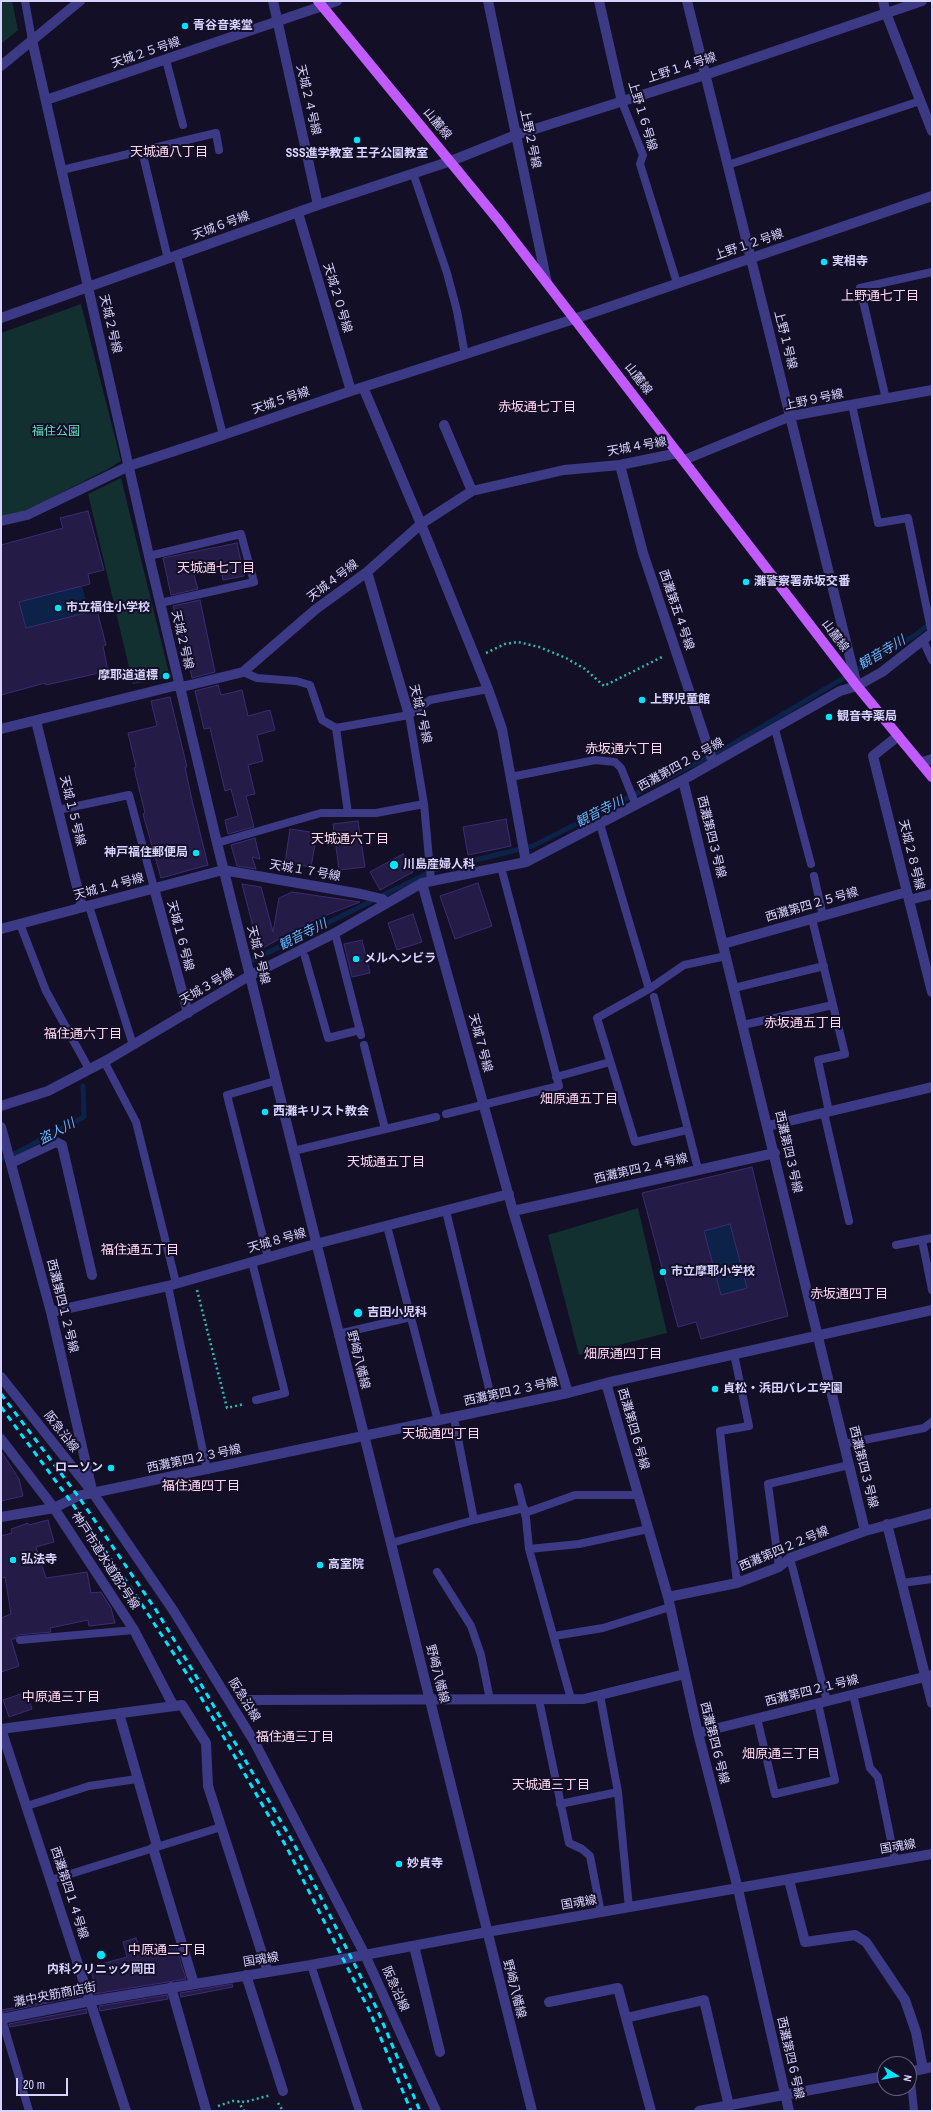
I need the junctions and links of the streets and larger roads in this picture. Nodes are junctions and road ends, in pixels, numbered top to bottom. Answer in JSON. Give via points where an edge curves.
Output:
{"nodes":[{"id":1,"x":80,"y":1,"type":"edge"},
{"id":2,"x":273,"y":1,"type":"edge"},
{"id":3,"x":337,"y":1,"type":"edge"},
{"id":4,"x":488,"y":1,"type":"edge"},
{"id":5,"x":599,"y":1,"type":"edge"},
{"id":6,"x":687,"y":1,"type":"edge"},
{"id":7,"x":883,"y":1,"type":"edge"},
{"id":8,"x":922,"y":1,"type":"edge"},
{"id":9,"x":320,"y":3,"type":"edge"},
{"id":10,"x":886,"y":13,"type":"junction"},
{"id":11,"x":277,"y":23,"type":"junction"},
{"id":12,"x":32,"y":40,"type":"junction"},
{"id":13,"x":1,"y":66,"type":"edge"},
{"id":14,"x":706,"y":75,"type":"junction"},
{"id":15,"x":46,"y":100,"type":"junction"},
{"id":16,"x":622,"y":102,"type":"junction"},
{"id":17,"x":932,"y":131,"type":"edge"},
{"id":18,"x":516,"y":135,"type":"junction"},
{"id":19,"x":450,"y":161,"type":"junction"},
{"id":20,"x":932,"y":196,"type":"edge"},
{"id":21,"x":318,"y":205,"type":"junction"},
{"id":22,"x":298,"y":213,"type":"junction"},
{"id":23,"x":752,"y":257,"type":"junction"},
{"id":24,"x":547,"y":283,"type":"junction"},
{"id":25,"x":88,"y":286,"type":"junction"},
{"id":26,"x":1,"y":318,"type":"edge"},
{"id":27,"x":574,"y":319,"type":"junction"},
{"id":28,"x":363,"y":388,"type":"junction"},
{"id":29,"x":932,"y":390,"type":"edge"},
{"id":30,"x":351,"y":391,"type":"junction"},
{"id":31,"x":791,"y":416,"type":"junction"},
{"id":32,"x":444,"y":425,"type":"dead end"},
{"id":33,"x":681,"y":457,"type":"junction"},
{"id":34,"x":129,"y":466,"type":"junction"},
{"id":35,"x":620,"y":466,"type":"junction"},
{"id":36,"x":472,"y":491,"type":"junction"},
{"id":37,"x":1,"y":521,"type":"edge"},
{"id":38,"x":421,"y":524,"type":"junction"},
{"id":39,"x":367,"y":572,"type":"junction"},
{"id":40,"x":932,"y":633,"type":"edge"},
{"id":41,"x":179,"y":684,"type":"junction"},
{"id":42,"x":856,"y":685,"type":"junction"},
{"id":43,"x":409,"y":715,"type":"road end"},
{"id":44,"x":36,"y":721,"type":"junction"},
{"id":45,"x":1,"y":729,"type":"edge"},
{"id":46,"x":898,"y":736,"type":"junction"},
{"id":47,"x":932,"y":759,"type":"edge"},
{"id":48,"x":713,"y":761,"type":"junction"},
{"id":49,"x":920,"y":763,"type":"junction"},
{"id":50,"x":932,"y":777,"type":"edge"},
{"id":51,"x":683,"y":780,"type":"junction"},
{"id":52,"x":525,"y":859,"type":"junction"},
{"id":53,"x":223,"y":870,"type":"junction"},
{"id":54,"x":428,"y":879,"type":"junction"},
{"id":55,"x":154,"y":888,"type":"junction"},
{"id":56,"x":932,"y":894,"type":"edge"},
{"id":57,"x":908,"y":896,"type":"junction"},
{"id":58,"x":384,"y":901,"type":"junction"},
{"id":59,"x":86,"y":906,"type":"junction"},
{"id":60,"x":1,"y":929,"type":"edge"},
{"id":61,"x":723,"y":944,"type":"junction"},
{"id":62,"x":250,"y":976,"type":"junction"},
{"id":63,"x":932,"y":990,"type":"edge"},
{"id":64,"x":188,"y":1013,"type":"junction"},
{"id":65,"x":932,"y":1087,"type":"edge"},
{"id":66,"x":1,"y":1106,"type":"edge"},
{"id":67,"x":1,"y":1126,"type":"edge"},
{"id":68,"x":768,"y":1126,"type":"junction"},
{"id":69,"x":775,"y":1153,"type":"junction"},
{"id":70,"x":11,"y":1162,"type":"junction"},
{"id":71,"x":509,"y":1194,"type":"junction"},
{"id":72,"x":513,"y":1211,"type":"junction"},
{"id":73,"x":316,"y":1244,"type":"junction"},
{"id":74,"x":92,"y":1275,"type":"dead end"},
{"id":75,"x":932,"y":1310,"type":"edge"},
{"id":76,"x":51,"y":1312,"type":"junction"},
{"id":77,"x":818,"y":1335,"type":"junction"},
{"id":78,"x":1,"y":1377,"type":"edge"},
{"id":79,"x":606,"y":1383,"type":"junction"},
{"id":80,"x":568,"y":1394,"type":"junction"},
{"id":81,"x":363,"y":1436,"type":"junction"},
{"id":82,"x":1,"y":1439,"type":"edge"},
{"id":83,"x":93,"y":1493,"type":"junction"},
{"id":84,"x":54,"y":1508,"type":"junction"},
{"id":85,"x":932,"y":1513,"type":"edge"},
{"id":86,"x":1,"y":1517,"type":"edge"},
{"id":87,"x":887,"y":1524,"type":"junction"},
{"id":88,"x":865,"y":1531,"type":"junction"},
{"id":89,"x":668,"y":1597,"type":"junction"},
{"id":90,"x":685,"y":1674,"type":"junction"},
{"id":91,"x":929,"y":1676,"type":"edge"},
{"id":92,"x":247,"y":1700,"type":"dead end"},
{"id":93,"x":431,"y":1700,"type":"junction"},
{"id":94,"x":932,"y":1703,"type":"edge"},
{"id":95,"x":173,"y":1706,"type":"junction"},
{"id":96,"x":119,"y":1713,"type":"junction"},
{"id":97,"x":1,"y":1729,"type":"edge"},
{"id":98,"x":698,"y":1733,"type":"junction"},
{"id":99,"x":932,"y":1854,"type":"edge"},
{"id":100,"x":789,"y":1880,"type":"junction"},
{"id":101,"x":738,"y":1889,"type":"junction"},
{"id":102,"x":486,"y":1932,"type":"junction"},
{"id":103,"x":414,"y":1946,"type":"junction"},
{"id":104,"x":365,"y":1955,"type":"junction"},
{"id":105,"x":268,"y":1972,"type":"junction"},
{"id":106,"x":246,"y":1975,"type":"junction"},
{"id":107,"x":231,"y":1978,"type":"joint"},
{"id":108,"x":194,"y":1984,"type":"junction"},
{"id":109,"x":171,"y":1988,"type":"junction"},
{"id":110,"x":91,"y":2001,"type":"junction"},
{"id":111,"x":549,"y":2002,"type":"dead end"},
{"id":112,"x":2,"y":2018,"type":"edge"},
{"id":113,"x":626,"y":2018,"type":"junction"},
{"id":114,"x":440,"y":2052,"type":"dead end"},
{"id":115,"x":927,"y":2068,"type":"edge"},
{"id":116,"x":917,"y":2070,"type":"edge"},
{"id":117,"x":877,"y":2078,"type":"edge"},
{"id":118,"x":282,"y":2091,"type":"road end"},
{"id":119,"x":785,"y":2096,"type":"junction"},
{"id":120,"x":729,"y":2106,"type":"junction"},
{"id":121,"x":206,"y":2110,"type":"road end"},
{"id":122,"x":126,"y":2111,"type":"edge"},
{"id":123,"x":436,"y":2111,"type":"edge"},
{"id":124,"x":532,"y":2111,"type":"edge"},
{"id":125,"x":651,"y":2111,"type":"edge"},
{"id":126,"x":699,"y":2111,"type":"edge"},
{"id":127,"x":789,"y":2111,"type":"edge"}],
"edges":[{"from":1,"to":12,"type":"street"},
{"from":2,"to":11,"type":"street","name":"天城２４号線"},
{"from":3,"to":9,"type":"street","name":"天城２５号線"},
{"from":4,"to":18,"type":"street","name":"上野２号線"},
{"from":5,"to":16,"type":"street","name":"上野１６号線"},
{"from":6,"to":14,"type":"street","name":"上野１号線"},
{"from":7,"to":10,"type":"street"},
{"from":8,"to":10,"type":"street","name":"上野１４号線"},
{"from":9,"to":11,"type":"street","name":"天城２５号線"},
{"from":9,"to":19,"type":"main road","name":"山麓線"},
{"from":10,"to":14,"type":"street","name":"上野１４号線"},
{"from":10,"to":17,"type":"street"},
{"from":11,"to":15,"type":"street","name":"天城２５号線"},
{"from":11,"to":21,"type":"street","name":"天城２４号線"},
{"from":12,"to":13,"type":"street"},
{"from":12,"to":15,"type":"street","name":"天城２号線"},
{"from":14,"to":16,"type":"street","name":"上野１４号線"},
{"from":14,"to":23,"type":"street","name":"上野１号線"},
{"from":15,"to":25,"type":"street","name":"天城２号線"},
{"from":16,"to":18,"type":"street","name":"上野１４号線"},
{"from":18,"to":19,"type":"street","name":"上野１４号線"},
{"from":18,"to":24,"type":"street","name":"上野２号線"},
{"from":19,"to":21,"type":"street","name":"天城６号線"},
{"from":19,"to":24,"type":"main road","name":"山麓線"},
{"from":20,"to":23,"type":"street","name":"上野１２号線"},
{"from":21,"to":22,"type":"street","name":"天城６号線"},
{"from":22,"to":25,"type":"street","name":"天城６号線"},
{"from":22,"to":30,"type":"street","name":"天城２０号線"},
{"from":23,"to":27,"type":"street","name":"上野１２号線"},
{"from":23,"to":31,"type":"street","name":"上野１号線"},
{"from":24,"to":27,"type":"main road","name":"山麓線"},
{"from":25,"to":26,"type":"street","name":"天城６号線"},
{"from":25,"to":34,"type":"street","name":"天城２号線"},
{"from":27,"to":28,"type":"street","name":"天城５号線"},
{"from":27,"to":33,"type":"main road","name":"山麓線"},
{"from":28,"to":30,"type":"street","name":"天城５号線"},
{"from":28,"to":38,"type":"street"},
{"from":29,"to":31,"type":"street","name":"上野９号線"},
{"from":30,"to":34,"type":"street","name":"天城５号線"},
{"from":31,"to":33,"type":"street","name":"上野９号線"},
{"from":31,"to":42,"type":"street","name":"上野１号線"},
{"from":32,"to":36,"type":"street"},
{"from":33,"to":35,"type":"street","name":"天城４号線"},
{"from":33,"to":42,"type":"main road","name":"山麓線"},
{"from":34,"to":37,"type":"street","name":"天城５号線","via":[[27,515]]},
{"from":34,"to":41,"type":"street","name":"天城２号線"},
{"from":35,"to":36,"type":"street","name":"天城４号線","via":[[564,470]]},
{"from":35,"to":48,"type":"street","name":"西灘第五４号線","via":[[642,553]]},
{"from":36,"to":38,"type":"street","name":"天城４号線"},
{"from":38,"to":39,"type":"street","name":"天城４号線"},
{"from":38,"to":52,"type":"street","via":[[502,729]]},
{"from":39,"to":41,"type":"street","name":"天城４号線","via":[[316,609],[243,672],[186,686]]},
{"from":39,"to":43,"type":"street","name":"天城７号線"},
{"from":40,"to":42,"type":"street","name":"西灘第四２８号線","via":[[882,672]]},
{"from":41,"to":44,"type":"street","name":"天城４号線"},
{"from":41,"to":53,"type":"street","name":"天城２号線"},
{"from":42,"to":46,"type":"main road","name":"山麓線"},
{"from":42,"to":48,"type":"street","name":"西灘第四２８号線","via":[[840,691]]},
{"from":44,"to":45,"type":"street","name":"天城４号線"},
{"from":44,"to":59,"type":"street","name":"天城１５号線"},
{"from":46,"to":49,"type":"main road","name":"山麓線"},
{"from":46,"to":57,"type":"street","name":"天城２８号線","via":[[873,756]]},
{"from":47,"to":49,"type":"street"},
{"from":48,"to":51,"type":"street","name":"西灘第四２８号線"},
{"from":49,"to":50,"type":"main road","name":"山麓線"},
{"from":51,"to":52,"type":"street","name":"西灘第四２８号線","via":[[600,824]]},
{"from":51,"to":61,"type":"street","name":"西灘第四３号線"},
{"from":52,"to":54,"type":"street","name":"西灘第四２８号線","via":[[501,867]]},
{"from":53,"to":55,"type":"street","name":"天城１４号線"},
{"from":53,"to":58,"type":"street","name":"天城１７号線"},
{"from":53,"to":62,"type":"street","name":"天城２号線"},
{"from":54,"to":58,"type":"street","name":"天城３号線"},
{"from":54,"to":71,"type":"street","name":"天城７号線","via":[[484,1105]]},
{"from":55,"to":59,"type":"street","name":"天城１４号線"},
{"from":55,"to":64,"type":"street","name":"天城１６号線"},
{"from":56,"to":57,"type":"street","name":"西灘第四２５号線"},
{"from":57,"to":61,"type":"street","name":"西灘第四２５号線"},
{"from":57,"to":63,"type":"street","name":"天城２８号線"},
{"from":58,"to":62,"type":"street","name":"天城３号線","via":[[335,933]]},
{"from":59,"to":60,"type":"street","name":"天城１４号線"},
{"from":61,"to":68,"type":"street","name":"西灘第四３号線"},
{"from":62,"to":64,"type":"street","name":"天城３号線"},
{"from":62,"to":73,"type":"street","name":"天城２号線"},
{"from":64,"to":66,"type":"street","name":"天城３号線","via":[[48,1091]]},
{"from":65,"to":68,"type":"street"},
{"from":67,"to":70,"type":"street","name":"西灘第四１２号線"},
{"from":68,"to":69,"type":"street","name":"西灘第四３号線"},
{"from":69,"to":72,"type":"street","name":"西灘第四２４号線"},
{"from":69,"to":77,"type":"street","name":"西灘第四３号線"},
{"from":70,"to":74,"type":"street","via":[[56,1142],[62,1145]]},
{"from":70,"to":76,"type":"street","name":"西灘第四１２号線"},
{"from":71,"to":72,"type":"street","name":"天城７号線"},
{"from":71,"to":73,"type":"street","name":"天城８号線"},
{"from":72,"to":80,"type":"street"},
{"from":73,"to":76,"type":"street","name":"天城８号線","via":[[172,1285]]},
{"from":73,"to":81,"type":"street","name":"野崎八幡線"},
{"from":75,"to":77,"type":"street","name":"西灘第四２３号線"},
{"from":76,"to":83,"type":"street","name":"西灘第四１２号線"},
{"from":77,"to":79,"type":"street","name":"西灘第四２３号線"},
{"from":77,"to":88,"type":"street","name":"西灘第四３号線"},
{"from":78,"to":83,"type":"street","name":"阪急沿線"},
{"from":79,"to":80,"type":"street","name":"西灘第四２３号線"},
{"from":79,"to":89,"type":"street","name":"西灘第四６号線"},
{"from":80,"to":81,"type":"street","name":"西灘第四２３号線"},
{"from":81,"to":83,"type":"street","name":"西灘第四２３号線"},
{"from":81,"to":93,"type":"street","name":"野崎八幡線"},
{"from":82,"to":84,"type":"street","name":"神戸市道水道筋2号線"},
{"from":83,"to":84,"type":"street","name":"西灘第四２３号線","via":[[69,1499]]},
{"from":83,"to":104,"type":"street","name":"阪急沿線","via":[[173,1610],[255,1743]]},
{"from":84,"to":86,"type":"street","name":"西灘第四２３号線"},
{"from":84,"to":95,"type":"street","name":"神戸市道水道筋2号線","via":[[134,1630]]},
{"from":85,"to":87,"type":"street","name":"西灘第四２２号線"},
{"from":87,"to":88,"type":"street","name":"西灘第四２２号線"},
{"from":87,"to":91,"type":"street"},
{"from":88,"to":89,"type":"street","name":"西灘第四２２号線","via":[[790,1558],[779,1567],[737,1583]]},
{"from":89,"to":90,"type":"street","name":"西灘第四６号線"},
{"from":90,"to":93,"type":"street","via":[[584,1699]]},
{"from":90,"to":98,"type":"street","name":"西灘第四６号線"},
{"from":91,"to":94,"type":"street"},
{"from":91,"to":98,"type":"street","name":"西灘第四２１号線"},
{"from":92,"to":93,"type":"street"},
{"from":93,"to":102,"type":"street","name":"野崎八幡線"},
{"from":95,"to":96,"type":"street"},
{"from":95,"to":105,"type":"street","via":[[182,1705],[206,1743],[208,1786]]},
{"from":96,"to":97,"type":"street"},
{"from":96,"to":108,"type":"street"},
{"from":97,"to":110,"type":"street","name":"西灘第四１４号線"},
{"from":98,"to":101,"type":"street","name":"西灘第四６号線"},
{"from":99,"to":100,"type":"street","name":"国魂線"},
{"from":100,"to":101,"type":"street","name":"国魂線"},
{"from":100,"to":115,"type":"street","via":[[805,1942],[855,1935],[866,1942],[904,2000]]},
{"from":101,"to":102,"type":"street","name":"国魂線"},
{"from":101,"to":119,"type":"street","name":"西灘第四６号線"},
{"from":102,"to":103,"type":"street","name":"国魂線"},
{"from":102,"to":124,"type":"street","name":"野崎八幡線"},
{"from":103,"to":104,"type":"street","name":"国魂線"},
{"from":103,"to":114,"type":"street"},
{"from":104,"to":105,"type":"street","name":"国魂線"},
{"from":104,"to":123,"type":"street","name":"阪急沿線"},
{"from":105,"to":106,"type":"street","name":"国魂線"},
{"from":106,"to":107,"type":"street","name":"国魂線"},
{"from":106,"to":118,"type":"street"},
{"from":107,"to":108,"type":"street","name":"灘中央筋商店街"},
{"from":108,"to":109,"type":"street","name":"灘中央筋商店街"},
{"from":109,"to":110,"type":"street","name":"灘中央筋商店街"},
{"from":109,"to":121,"type":"street"},
{"from":110,"to":112,"type":"street","name":"灘中央筋商店街"},
{"from":110,"to":122,"type":"street","name":"西灘第四１４号線"},
{"from":111,"to":113,"type":"street","via":[[618,1988]]},
{"from":113,"to":120,"type":"street","via":[[704,2000]]},
{"from":113,"to":125,"type":"street"},
{"from":115,"to":116,"type":"street"},
{"from":117,"to":119,"type":"street"},
{"from":119,"to":120,"type":"street"},
{"from":119,"to":127,"type":"street","name":"西灘第四６号線"},
{"from":120,"to":126,"type":"street"}]}
